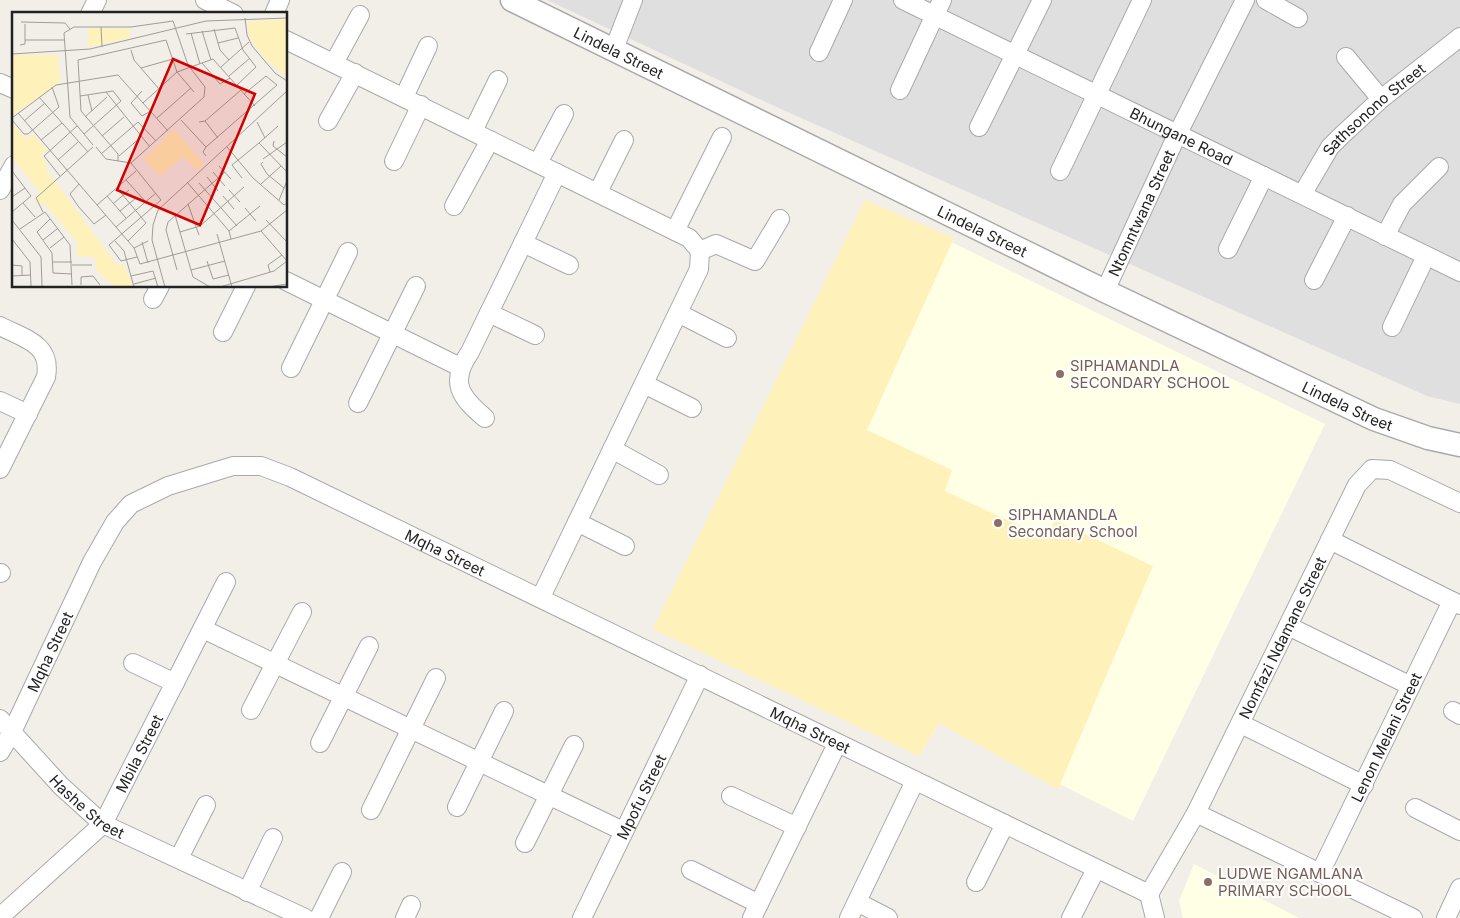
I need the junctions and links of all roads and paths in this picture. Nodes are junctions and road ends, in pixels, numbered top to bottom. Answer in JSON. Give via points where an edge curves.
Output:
{"nodes":[{"id":1,"x":97,"y":0,"type":"edge"},
{"id":2,"x":280,"y":0,"type":"edge"},
{"id":3,"x":512,"y":0,"type":"edge"},
{"id":4,"x":633,"y":0,"type":"edge"},
{"id":5,"x":843,"y":0,"type":"edge"},
{"id":6,"x":903,"y":0,"type":"edge"},
{"id":7,"x":1042,"y":0,"type":"edge"},
{"id":8,"x":1142,"y":0,"type":"edge"},
{"id":9,"x":1245,"y":0,"type":"edge"},
{"id":10,"x":1266,"y":0,"type":"edge"},
{"id":11,"x":211,"y":6,"type":"edge"},
{"id":12,"x":938,"y":8,"type":"edge"},
{"id":13,"x":91,"y":12,"type":"edge"},
{"id":14,"x":228,"y":12,"type":"edge"},
{"id":15,"x":275,"y":12,"type":"edge"},
{"id":16,"x":360,"y":15,"type":"dead end"},
{"id":17,"x":1298,"y":18,"type":"dead end"},
{"id":18,"x":1460,"y":37,"type":"edge"},
{"id":19,"x":288,"y":41,"type":"edge"},
{"id":20,"x":428,"y":46,"type":"dead end"},
{"id":21,"x":614,"y":50,"type":"junction"},
{"id":22,"x":819,"y":52,"type":"dead end"},
{"id":23,"x":1015,"y":55,"type":"junction"},
{"id":24,"x":1346,"y":58,"type":"dead end"},
{"id":25,"x":334,"y":64,"type":"junction"},
{"id":26,"x":355,"y":73,"type":"junction"},
{"id":27,"x":498,"y":80,"type":"dead end"},
{"id":28,"x":0,"y":83,"type":"edge"},
{"id":29,"x":12,"y":88,"type":"edge"},
{"id":30,"x":900,"y":90,"type":"dead end"},
{"id":31,"x":1096,"y":95,"type":"junction"},
{"id":32,"x":404,"y":98,"type":"junction"},
{"id":33,"x":1381,"y":99,"type":"junction"},
{"id":34,"x":421,"y":105,"type":"junction"},
{"id":35,"x":564,"y":114,"type":"dead end"},
{"id":36,"x":328,"y":121,"type":"dead end"},
{"id":37,"x":979,"y":127,"type":"dead end"},
{"id":38,"x":474,"y":131,"type":"junction"},
{"id":39,"x":1177,"y":135,"type":"junction"},
{"id":40,"x":722,"y":137,"type":"dead end"},
{"id":41,"x":490,"y":140,"type":"junction"},
{"id":42,"x":624,"y":140,"type":"dead end"},
{"id":43,"x":394,"y":161,"type":"dead end"},
{"id":44,"x":538,"y":163,"type":"junction"},
{"id":45,"x":1439,"y":167,"type":"dead end"},
{"id":46,"x":12,"y":168,"type":"edge"},
{"id":47,"x":1060,"y":171,"type":"dead end"},
{"id":48,"x":557,"y":173,"type":"junction"},
{"id":49,"x":1264,"y":176,"type":"junction"},
{"id":50,"x":0,"y":190,"type":"edge"},
{"id":51,"x":598,"y":192,"type":"junction"},
{"id":52,"x":1302,"y":193,"type":"junction"},
{"id":53,"x":454,"y":206,"type":"dead end"},
{"id":54,"x":1347,"y":216,"type":"junction"},
{"id":55,"x":780,"y":219,"type":"dead end"},
{"id":56,"x":675,"y":231,"type":"junction"},
{"id":57,"x":1385,"y":236,"type":"junction"},
{"id":58,"x":523,"y":243,"type":"junction"},
{"id":59,"x":1228,"y":249,"type":"dead end"},
{"id":60,"x":700,"y":251,"type":"junction"},
{"id":61,"x":348,"y":252,"type":"dead end"},
{"id":62,"x":1426,"y":256,"type":"junction"},
{"id":63,"x":569,"y":265,"type":"dead end"},
{"id":64,"x":1460,"y":272,"type":"edge"},
{"id":65,"x":1314,"y":280,"type":"dead end"},
{"id":66,"x":288,"y":282,"type":"edge"},
{"id":67,"x":416,"y":286,"type":"dead end"},
{"id":68,"x":245,"y":288,"type":"edge"},
{"id":69,"x":1105,"y":291,"type":"junction"},
{"id":70,"x":324,"y":300,"type":"junction"},
{"id":71,"x":678,"y":312,"type":"junction"},
{"id":72,"x":489,"y":313,"type":"junction"},
{"id":73,"x":0,"y":326,"type":"edge"},
{"id":74,"x":1392,"y":327,"type":"dead end"},
{"id":75,"x":223,"y":332,"type":"dead end"},
{"id":76,"x":393,"y":333,"type":"junction"},
{"id":77,"x":535,"y":335,"type":"dead end"},
{"id":78,"x":727,"y":338,"type":"dead end"},
{"id":79,"x":460,"y":367,"type":"junction"},
{"id":80,"x":291,"y":368,"type":"dead end"},
{"id":81,"x":644,"y":384,"type":"junction"},
{"id":82,"x":0,"y":401,"type":"edge"},
{"id":83,"x":358,"y":402,"type":"dead end"},
{"id":84,"x":692,"y":408,"type":"dead end"},
{"id":85,"x":28,"y":414,"type":"junction"},
{"id":86,"x":485,"y":418,"type":"dead end"},
{"id":87,"x":1460,"y":445,"type":"edge"},
{"id":88,"x":612,"y":449,"type":"junction"},
{"id":89,"x":0,"y":469,"type":"edge"},
{"id":90,"x":659,"y":475,"type":"dead end"},
{"id":91,"x":1460,"y":503,"type":"edge"},
{"id":92,"x":577,"y":522,"type":"junction"},
{"id":93,"x":1330,"y":540,"type":"junction"},
{"id":94,"x":625,"y":546,"type":"dead end"},
{"id":95,"x":226,"y":582,"type":"dead end"},
{"id":96,"x":541,"y":597,"type":"junction"},
{"id":97,"x":1456,"y":603,"type":"edge"},
{"id":98,"x":302,"y":612,"type":"dead end"},
{"id":99,"x":1288,"y":626,"type":"junction"},
{"id":100,"x":203,"y":629,"type":"junction"},
{"id":101,"x":369,"y":646,"type":"dead end"},
{"id":102,"x":132,"y":664,"type":"dead end"},
{"id":103,"x":275,"y":664,"type":"junction"},
{"id":104,"x":700,"y":675,"type":"junction"},
{"id":105,"x":436,"y":678,"type":"dead end"},
{"id":106,"x":175,"y":683,"type":"junction"},
{"id":107,"x":1412,"y":686,"type":"junction"},
{"id":108,"x":343,"y":696,"type":"junction"},
{"id":109,"x":252,"y":710,"type":"dead end"},
{"id":110,"x":504,"y":711,"type":"dead end"},
{"id":111,"x":0,"y":719,"type":"edge"},
{"id":112,"x":1241,"y":724,"type":"junction"},
{"id":113,"x":411,"y":730,"type":"junction"},
{"id":114,"x":12,"y":732,"type":"junction"},
{"id":115,"x":320,"y":743,"type":"dead end"},
{"id":116,"x":837,"y":744,"type":"junction"},
{"id":117,"x":574,"y":745,"type":"dead end"},
{"id":118,"x":0,"y":752,"type":"edge"},
{"id":119,"x":478,"y":762,"type":"junction"},
{"id":120,"x":915,"y":782,"type":"junction"},
{"id":121,"x":1364,"y":784,"type":"junction"},
{"id":122,"x":548,"y":795,"type":"junction"},
{"id":123,"x":732,"y":796,"type":"dead end"},
{"id":124,"x":206,"y":805,"type":"dead end"},
{"id":125,"x":457,"y":807,"type":"dead end"},
{"id":126,"x":1415,"y":808,"type":"dead end"},
{"id":127,"x":371,"y":810,"type":"dead end"},
{"id":128,"x":1196,"y":813,"type":"junction"},
{"id":129,"x":103,"y":824,"type":"junction"},
{"id":130,"x":1005,"y":824,"type":"junction"},
{"id":131,"x":797,"y":827,"type":"junction"},
{"id":132,"x":623,"y":831,"type":"junction"},
{"id":133,"x":1460,"y":831,"type":"edge"},
{"id":134,"x":273,"y":838,"type":"dead end"},
{"id":135,"x":525,"y":843,"type":"dead end"},
{"id":136,"x":179,"y":858,"type":"junction"},
{"id":137,"x":1096,"y":869,"type":"junction"},
{"id":138,"x":691,"y":870,"type":"dead end"},
{"id":139,"x":342,"y":872,"type":"dead end"},
{"id":140,"x":1320,"y":873,"type":"junction"},
{"id":141,"x":976,"y":882,"type":"dead end"},
{"id":142,"x":1460,"y":888,"type":"edge"},
{"id":143,"x":247,"y":892,"type":"junction"},
{"id":144,"x":1149,"y":894,"type":"junction"},
{"id":145,"x":856,"y":902,"type":"junction"},
{"id":146,"x":755,"y":911,"type":"edge"},
{"id":147,"x":3,"y":917,"type":"edge"},
{"id":148,"x":305,"y":918,"type":"edge"},
{"id":149,"x":320,"y":918,"type":"edge"},
{"id":150,"x":583,"y":918,"type":"edge"},
{"id":151,"x":849,"y":918,"type":"edge"},
{"id":152,"x":888,"y":918,"type":"edge"},
{"id":153,"x":1071,"y":918,"type":"edge"},
{"id":154,"x":1155,"y":918,"type":"edge"},
{"id":155,"x":1413,"y":918,"type":"edge"},
{"id":156,"x":1446,"y":918,"type":"edge"}],
"edges":[{"from":1,"to":13,"type":"street"},
{"from":2,"to":15,"type":"street"},
{"from":3,"to":21,"type":"street","name":"Lindela Street"},
{"from":4,"to":21,"type":"street"},
{"from":5,"to":22,"type":"street"},
{"from":6,"to":12,"type":"street","name":"Bhungane Road"},
{"from":7,"to":23,"type":"street"},
{"from":8,"to":31,"type":"street"},
{"from":9,"to":39,"type":"street","name":"Ntomntwana Street"},
{"from":10,"to":17,"type":"street"},
{"from":11,"to":14,"type":"street"},
{"from":12,"to":23,"type":"street","name":"Bhungane Road"},
{"from":12,"to":30,"type":"street"},
{"from":16,"to":25,"type":"street"},
{"from":18,"to":33,"type":"street","name":"Sathsonono Street"},
{"from":19,"to":25,"type":"street"},
{"from":20,"to":32,"type":"street"},
{"from":21,"to":69,"type":"street","name":"Lindela Street"},
{"from":23,"to":31,"type":"street","name":"Bhungane Road"},
{"from":23,"to":37,"type":"street"},
{"from":24,"to":33,"type":"street"},
{"from":25,"to":26,"type":"street"},
{"from":26,"to":32,"type":"street"},
{"from":26,"to":36,"type":"street"},
{"from":27,"to":38,"type":"street"},
{"from":28,"to":29,"type":"street"},
{"from":31,"to":39,"type":"street","name":"Bhungane Road"},
{"from":31,"to":47,"type":"street"},
{"from":32,"to":34,"type":"street"},
{"from":33,"to":52,"type":"street","name":"Sathsonono Street","via":[[1330,147]]},
{"from":34,"to":38,"type":"street"},
{"from":34,"to":43,"type":"street"},
{"from":35,"to":44,"type":"street"},
{"from":38,"to":41,"type":"street"},
{"from":39,"to":49,"type":"street","name":"Bhungane Road"},
{"from":39,"to":69,"type":"street","name":"Ntomntwana Street"},
{"from":40,"to":56,"type":"street"},
{"from":41,"to":44,"type":"street"},
{"from":41,"to":53,"type":"street"},
{"from":42,"to":51,"type":"street"},
{"from":44,"to":48,"type":"street"},
{"from":45,"to":57,"type":"street","via":[[1402,204]]},
{"from":46,"to":50,"type":"street"},
{"from":48,"to":51,"type":"street"},
{"from":48,"to":58,"type":"street"},
{"from":49,"to":52,"type":"street","name":"Bhungane Road"},
{"from":49,"to":59,"type":"street"},
{"from":51,"to":56,"type":"street"},
{"from":52,"to":54,"type":"street","name":"Bhungane Road"},
{"from":54,"to":57,"type":"street","name":"Bhungane Road"},
{"from":54,"to":65,"type":"street"},
{"from":55,"to":60,"type":"street","via":[[755,261],[716,244]]},
{"from":56,"to":60,"type":"street","via":[[689,238]]},
{"from":57,"to":62,"type":"street","name":"Bhungane Road"},
{"from":58,"to":63,"type":"street"},
{"from":58,"to":72,"type":"street"},
{"from":60,"to":71,"type":"street","via":[[699,269]]},
{"from":61,"to":70,"type":"street"},
{"from":62,"to":64,"type":"street","name":"Bhungane Road"},
{"from":62,"to":74,"type":"street"},
{"from":66,"to":70,"type":"street"},
{"from":67,"to":76,"type":"street"},
{"from":68,"to":75,"type":"street"},
{"from":69,"to":87,"type":"street","name":"Lindela Street","via":[[1374,419],[1428,438]]},
{"from":70,"to":76,"type":"street"},
{"from":70,"to":80,"type":"street"},
{"from":71,"to":78,"type":"street"},
{"from":71,"to":81,"type":"street"},
{"from":72,"to":77,"type":"street"},
{"from":72,"to":79,"type":"street"},
{"from":73,"to":85,"type":"street","via":[[37,345],[47,359],[46,377]]},
{"from":76,"to":79,"type":"street"},
{"from":76,"to":83,"type":"street"},
{"from":79,"to":86,"type":"street","via":[[458,380],[462,394]]},
{"from":81,"to":84,"type":"street"},
{"from":81,"to":88,"type":"street"},
{"from":82,"to":85,"type":"street"},
{"from":85,"to":89,"type":"street"},
{"from":88,"to":90,"type":"street"},
{"from":88,"to":92,"type":"street"},
{"from":91,"to":93,"type":"street","name":"Nomfazi Ndamane Street","via":[[1390,470],[1372,470],[1357,485]]},
{"from":92,"to":94,"type":"street"},
{"from":92,"to":96,"type":"street"},
{"from":93,"to":97,"type":"street"},
{"from":93,"to":99,"type":"street","name":"Nomfazi Ndamane Street"},
{"from":95,"to":100,"type":"street","name":"Mbila Street"},
{"from":96,"to":104,"type":"street","name":"Mqha Street"},
{"from":96,"to":114,"type":"street","name":"Mqha Street","via":[[273,470],[261,466],[234,466],[145,495],[131,504],[115,522],[92,562]]},
{"from":97,"to":107,"type":"street","name":"Lenon Melani Street"},
{"from":98,"to":103,"type":"street"},
{"from":99,"to":107,"type":"street"},
{"from":99,"to":112,"type":"street","name":"Nomfazi Ndamane Street"},
{"from":100,"to":103,"type":"street"},
{"from":100,"to":106,"type":"street","name":"Mbila Street"},
{"from":101,"to":108,"type":"street"},
{"from":102,"to":106,"type":"street"},
{"from":103,"to":108,"type":"street"},
{"from":103,"to":109,"type":"street"},
{"from":104,"to":116,"type":"street","name":"Mqha Street"},
{"from":104,"to":132,"type":"street","name":"Mpofu Street"},
{"from":105,"to":113,"type":"street"},
{"from":106,"to":129,"type":"street","name":"Mbila Street"},
{"from":107,"to":121,"type":"street","name":"Lenon Melani Street"},
{"from":108,"to":113,"type":"street"},
{"from":108,"to":115,"type":"street"},
{"from":110,"to":119,"type":"street"},
{"from":111,"to":114,"type":"street","name":"Hashe Street"},
{"from":112,"to":121,"type":"street"},
{"from":112,"to":128,"type":"street","name":"Nomfazi Ndamane Street"},
{"from":113,"to":119,"type":"street"},
{"from":113,"to":127,"type":"street"},
{"from":114,"to":118,"type":"street","name":"Mqha Street"},
{"from":114,"to":129,"type":"street","name":"Hashe Street","via":[[61,786]]},
{"from":116,"to":120,"type":"street","name":"Mqha Street"},
{"from":116,"to":131,"type":"street"},
{"from":117,"to":122,"type":"street"},
{"from":119,"to":122,"type":"street"},
{"from":119,"to":125,"type":"street"},
{"from":120,"to":130,"type":"street","name":"Mqha Street"},
{"from":120,"to":145,"type":"street"},
{"from":121,"to":140,"type":"street","name":"Lenon Melani Street"},
{"from":122,"to":132,"type":"street"},
{"from":122,"to":135,"type":"street"},
{"from":123,"to":131,"type":"street"},
{"from":124,"to":136,"type":"street"},
{"from":126,"to":133,"type":"street"},
{"from":128,"to":140,"type":"street"},
{"from":128,"to":144,"type":"street","name":"Nomfazi Ndamane Street"},
{"from":129,"to":136,"type":"street","name":"Hashe Street"},
{"from":129,"to":147,"type":"street"},
{"from":130,"to":137,"type":"street","name":"Mqha Street"},
{"from":130,"to":141,"type":"street"},
{"from":131,"to":146,"type":"street"},
{"from":132,"to":150,"type":"street","name":"Mpofu Street"},
{"from":134,"to":143,"type":"street"},
{"from":136,"to":143,"type":"street","name":"Hashe Street"},
{"from":137,"to":144,"type":"street","name":"Mqha Street"},
{"from":137,"to":153,"type":"street"},
{"from":138,"to":146,"type":"street"},
{"from":139,"to":149,"type":"street"},
{"from":140,"to":155,"type":"street"},
{"from":142,"to":156,"type":"street"},
{"from":143,"to":148,"type":"street","name":"Hashe Street"},
{"from":144,"to":154,"type":"street"},
{"from":145,"to":151,"type":"street"},
{"from":145,"to":152,"type":"street"}]}
